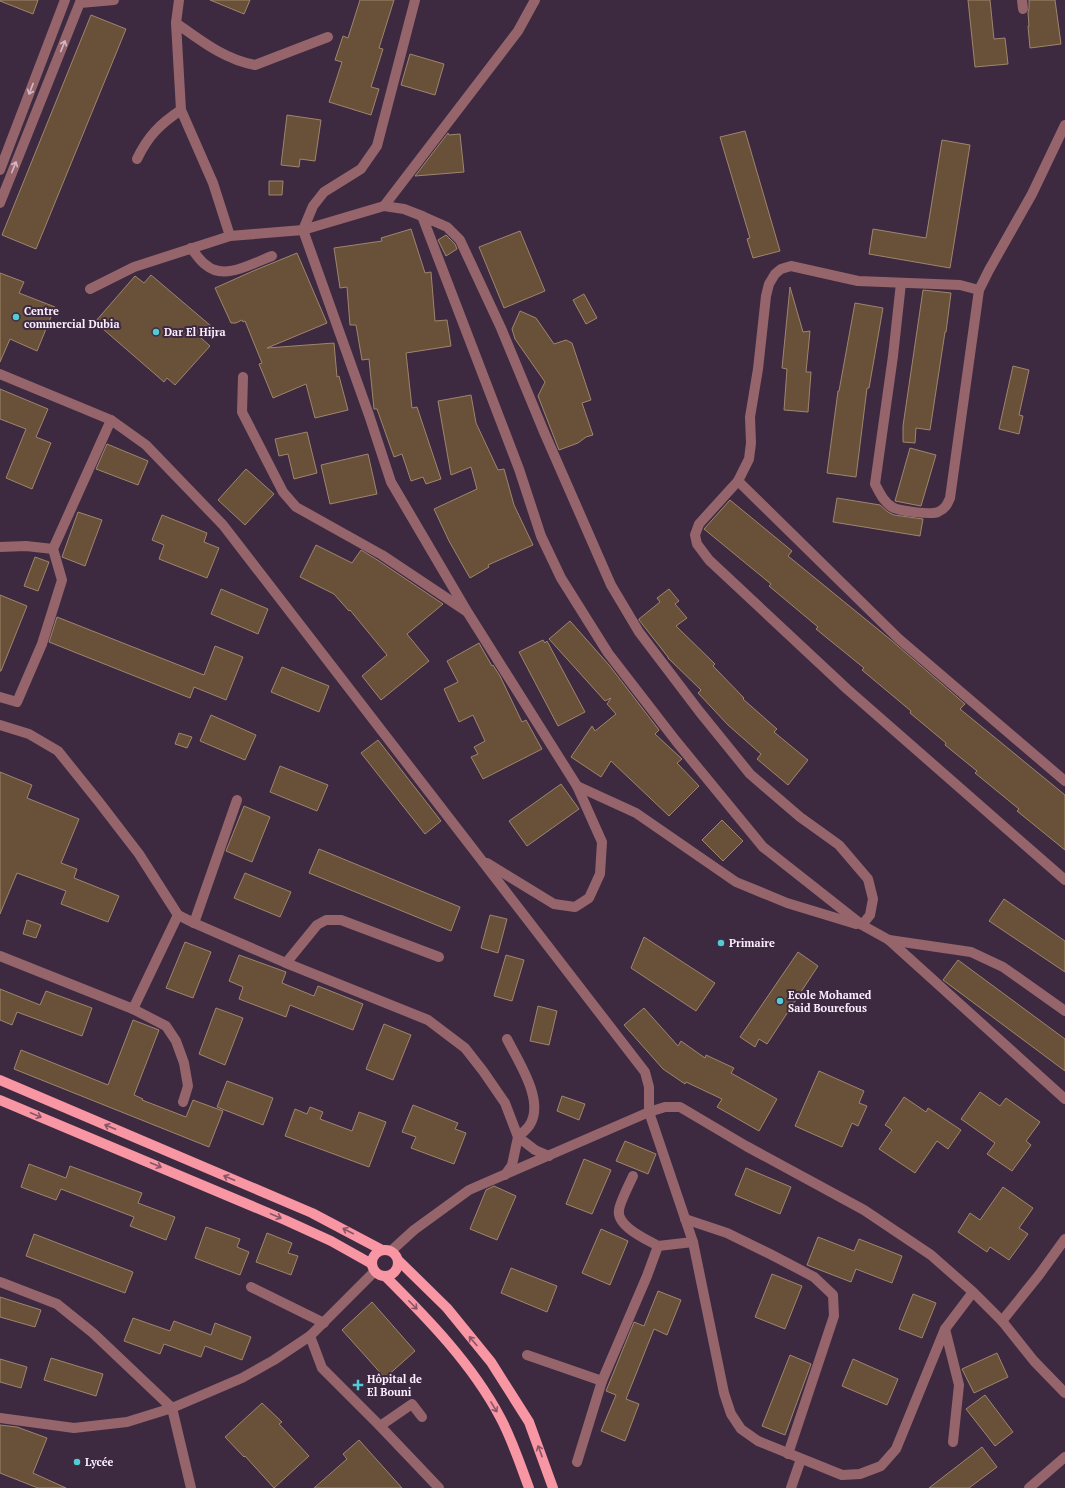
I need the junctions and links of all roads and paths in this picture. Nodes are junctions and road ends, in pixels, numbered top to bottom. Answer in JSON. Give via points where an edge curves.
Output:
{"nodes":[{"id":1,"x":65,"y":0,"type":"edge"},
{"id":2,"x":114,"y":0,"type":"edge"},
{"id":3,"x":179,"y":0,"type":"edge"},
{"id":4,"x":415,"y":0,"type":"edge"},
{"id":5,"x":535,"y":0,"type":"edge"},
{"id":6,"x":80,"y":1,"type":"edge"},
{"id":7,"x":176,"y":23,"type":"junction"},
{"id":8,"x":328,"y":37,"type":"dead end"},
{"id":9,"x":181,"y":110,"type":"junction"},
{"id":10,"x":1063,"y":129,"type":"edge"},
{"id":11,"x":1065,"y":143,"type":"edge"},
{"id":12,"x":137,"y":159,"type":"dead end"},
{"id":13,"x":0,"y":170,"type":"edge"},
{"id":14,"x":0,"y":203,"type":"edge"},
{"id":15,"x":384,"y":206,"type":"junction"},
{"id":16,"x":422,"y":216,"type":"junction"},
{"id":17,"x":303,"y":230,"type":"junction"},
{"id":18,"x":230,"y":236,"type":"junction"},
{"id":19,"x":191,"y":248,"type":"junction"},
{"id":20,"x":272,"y":256,"type":"dead end"},
{"id":21,"x":901,"y":283,"type":"junction"},
{"id":22,"x":90,"y":289,"type":"dead end"},
{"id":23,"x":979,"y":290,"type":"junction"},
{"id":24,"x":0,"y":374,"type":"edge"},
{"id":25,"x":243,"y":377,"type":"dead end"},
{"id":26,"x":111,"y":420,"type":"junction"},
{"id":27,"x":738,"y":481,"type":"junction"},
{"id":28,"x":0,"y":548,"type":"edge"},
{"id":29,"x":53,"y":549,"type":"junction"},
{"id":30,"x":468,"y":613,"type":"junction"},
{"id":31,"x":0,"y":697,"type":"edge"},
{"id":32,"x":0,"y":725,"type":"edge"},
{"id":33,"x":1065,"y":781,"type":"edge"},
{"id":34,"x":577,"y":786,"type":"junction"},
{"id":35,"x":237,"y":800,"type":"dead end"},
{"id":36,"x":481,"y":860,"type":"junction"},
{"id":37,"x":1065,"y":880,"type":"edge"},
{"id":38,"x":178,"y":914,"type":"junction"},
{"id":39,"x":194,"y":923,"type":"junction"},
{"id":40,"x":862,"y":925,"type":"junction"},
{"id":41,"x":889,"y":940,"type":"junction"},
{"id":42,"x":0,"y":956,"type":"edge"},
{"id":43,"x":439,"y":957,"type":"dead end"},
{"id":44,"x":286,"y":963,"type":"junction"},
{"id":45,"x":133,"y":1009,"type":"junction"},
{"id":46,"x":1065,"y":1011,"type":"edge"},
{"id":47,"x":506,"y":1039,"type":"dead end"},
{"id":48,"x":0,"y":1080,"type":"edge"},
{"id":49,"x":1065,"y":1099,"type":"edge"},
{"id":50,"x":0,"y":1100,"type":"edge"},
{"id":51,"x":183,"y":1102,"type":"dead end"},
{"id":52,"x":649,"y":1112,"type":"junction"},
{"id":53,"x":518,"y":1137,"type":"junction"},
{"id":54,"x":549,"y":1156,"type":"junction"},
{"id":55,"x":505,"y":1175,"type":"junction"},
{"id":56,"x":633,"y":1176,"type":"dead end"},
{"id":57,"x":685,"y":1219,"type":"junction"},
{"id":58,"x":1065,"y":1239,"type":"edge"},
{"id":59,"x":693,"y":1242,"type":"junction"},
{"id":60,"x":658,"y":1246,"type":"junction"},
{"id":61,"x":386,"y":1251,"type":"junction"},
{"id":62,"x":399,"y":1262,"type":"junction"},
{"id":63,"x":373,"y":1268,"type":"junction"},
{"id":64,"x":386,"y":1277,"type":"junction"},
{"id":65,"x":0,"y":1282,"type":"edge"},
{"id":66,"x":251,"y":1287,"type":"dead end"},
{"id":67,"x":973,"y":1292,"type":"junction"},
{"id":68,"x":1002,"y":1322,"type":"junction"},
{"id":69,"x":324,"y":1323,"type":"junction"},
{"id":70,"x":945,"y":1330,"type":"junction"},
{"id":71,"x":310,"y":1336,"type":"junction"},
{"id":72,"x":527,"y":1355,"type":"dead end"},
{"id":73,"x":602,"y":1380,"type":"junction"},
{"id":74,"x":1065,"y":1393,"type":"edge"},
{"id":75,"x":172,"y":1408,"type":"junction"},
{"id":76,"x":422,"y":1417,"type":"dead end"},
{"id":77,"x":0,"y":1418,"type":"edge"},
{"id":78,"x":380,"y":1426,"type":"junction"},
{"id":79,"x":953,"y":1442,"type":"dead end"},
{"id":80,"x":788,"y":1454,"type":"junction"},
{"id":81,"x":1065,"y":1457,"type":"edge"},
{"id":82,"x":801,"y":1459,"type":"junction"},
{"id":83,"x":577,"y":1462,"type":"dead end"},
{"id":84,"x":191,"y":1488,"type":"edge"},
{"id":85,"x":439,"y":1488,"type":"edge"},
{"id":86,"x":529,"y":1488,"type":"edge"},
{"id":87,"x":553,"y":1488,"type":"edge"},
{"id":88,"x":792,"y":1488,"type":"edge"},
{"id":89,"x":1029,"y":1488,"type":"edge"}],
"edges":[{"from":1,"to":13,"type":"street","one_way":true},
{"from":2,"to":6,"type":"street"},
{"from":3,"to":7,"type":"street"},
{"from":4,"to":17,"type":"street","via":[[377,146],[360,169],[324,192],[313,206]]},
{"from":5,"to":15,"type":"street","via":[[518,31]]},
{"from":14,"to":6,"type":"street","one_way":true},
{"from":7,"to":8,"type":"street","via":[[212,48],[242,63],[255,66]]},
{"from":7,"to":9,"type":"street"},
{"from":9,"to":12,"type":"street","via":[[165,121],[144,143]]},
{"from":9,"to":18,"type":"street","via":[[213,183]]},
{"from":10,"to":11,"type":"street"},
{"from":10,"to":23,"type":"street","via":[[1032,194]]},
{"from":15,"to":16,"type":"street","via":[[404,209]]},
{"from":15,"to":17,"type":"street"},
{"from":16,"to":40,"type":"street","via":[[519,469],[541,536],[561,578],[608,653],[763,848]]},
{"from":16,"to":40,"type":"street","via":[[447,227],[460,240],[501,328],[611,585],[640,632],[750,774],[800,817],[838,845],[868,879],[873,899],[870,915]]},
{"from":17,"to":18,"type":"street"},
{"from":17,"to":30,"type":"street","via":[[391,482]]},
{"from":18,"to":19,"type":"street"},
{"from":19,"to":20,"type":"street","via":[[207,266],[222,272],[232,271]]},
{"from":19,"to":22,"type":"street","via":[[134,267]]},
{"from":21,"to":23,"type":"street","via":[[960,285]]},
{"from":21,"to":23,"type":"street","via":[[875,484],[882,498],[893,508],[922,513],[936,513],[945,508],[950,498]]},
{"from":21,"to":27,"type":"street","via":[[858,281],[791,266],[775,274],[766,296],[750,417],[749,459]]},
{"from":24,"to":26,"type":"street"},
{"from":25,"to":30,"type":"street","via":[[242,412],[283,492],[296,507],[382,555]]},
{"from":26,"to":29,"type":"street"},
{"from":26,"to":36,"type":"street","via":[[146,445],[223,525]]},
{"from":27,"to":33,"type":"street","via":[[899,639]]},
{"from":27,"to":37,"type":"street","via":[[699,524],[695,535],[697,544],[709,560],[848,688]]},
{"from":28,"to":29,"type":"street","via":[[26,546]]},
{"from":29,"to":31,"type":"street","via":[[62,580],[42,644],[17,702]]},
{"from":30,"to":34,"type":"street"},
{"from":32,"to":38,"type":"street","via":[[29,734],[58,751],[139,854]]},
{"from":34,"to":36,"type":"street","via":[[602,842],[600,874],[589,898],[575,907],[554,904]]},
{"from":34,"to":40,"type":"street","via":[[636,813],[736,882],[787,903]]},
{"from":35,"to":39,"type":"street"},
{"from":36,"to":52,"type":"street","via":[[645,1072],[649,1087]]},
{"from":38,"to":39,"type":"street"},
{"from":38,"to":45,"type":"street"},
{"from":39,"to":44,"type":"street"},
{"from":40,"to":41,"type":"street"},
{"from":41,"to":46,"type":"street","via":[[971,952],[1003,967]]},
{"from":41,"to":49,"type":"street"},
{"from":42,"to":45,"type":"street"},
{"from":43,"to":44,"type":"street","via":[[341,920],[326,920],[316,925]]},
{"from":44,"to":53,"type":"street","via":[[428,1020],[465,1048],[483,1071],[506,1103]]},
{"from":45,"to":51,"type":"street","via":[[166,1026],[176,1041],[184,1063],[188,1086]]},
{"from":47,"to":53,"type":"street","via":[[533,1094],[535,1112],[530,1125]]},
{"from":61,"to":48,"type":"main road","one_way":true,"via":[[312,1213]]},
{"from":50,"to":63,"type":"main road","one_way":true,"via":[[285,1220],[331,1242]]},
{"from":52,"to":54,"type":"street"},
{"from":52,"to":57,"type":"street"},
{"from":52,"to":67,"type":"street","via":[[665,1107],[680,1107],[691,1113],[864,1210],[931,1255]]},
{"from":53,"to":54,"type":"street","via":[[535,1150]]},
{"from":53,"to":55,"type":"street","via":[[512,1165]]},
{"from":54,"to":55,"type":"street"},
{"from":55,"to":61,"type":"street","via":[[469,1190]]},
{"from":56,"to":60,"type":"street","via":[[618,1211],[621,1221],[626,1227]]},
{"from":57,"to":59,"type":"street"},
{"from":57,"to":80,"type":"street","via":[[727,1233],[770,1254],[814,1277],[833,1295],[834,1316]]},
{"from":58,"to":68,"type":"street"},
{"from":59,"to":60,"type":"street"},
{"from":59,"to":80,"type":"street","via":[[724,1393],[731,1414],[742,1429],[758,1441]]},
{"from":60,"to":73,"type":"street"},
{"from":61,"to":62,"type":"main road","via":[[397,1257]]},
{"from":61,"to":63,"type":"main road","via":[[374,1255]]},
{"from":62,"to":64,"type":"main road","via":[[394,1274]]},
{"from":87,"to":62,"type":"main road","one_way":true,"via":[[529,1422],[491,1362],[446,1308]]},
{"from":63,"to":64,"type":"main road","via":[[382,1277]]},
{"from":63,"to":69,"type":"street"},
{"from":64,"to":86,"type":"main road","one_way":true,"via":[[429,1320],[476,1378],[500,1417]]},
{"from":65,"to":75,"type":"street","via":[[57,1304],[93,1333]]},
{"from":66,"to":69,"type":"street"},
{"from":67,"to":68,"type":"street"},
{"from":67,"to":70,"type":"street"},
{"from":68,"to":74,"type":"street"},
{"from":69,"to":71,"type":"street"},
{"from":70,"to":79,"type":"street","via":[[958,1385]]},
{"from":70,"to":82,"type":"street","via":[[896,1449],[881,1466],[860,1474],[842,1475]]},
{"from":71,"to":75,"type":"street","via":[[242,1378]]},
{"from":71,"to":78,"type":"street","via":[[322,1368]]},
{"from":72,"to":73,"type":"street"},
{"from":73,"to":83,"type":"street"},
{"from":75,"to":77,"type":"street","via":[[127,1422],[74,1428]]},
{"from":75,"to":84,"type":"street"},
{"from":76,"to":78,"type":"street","via":[[412,1404]]},
{"from":78,"to":85,"type":"street"},
{"from":80,"to":82,"type":"street"},
{"from":81,"to":89,"type":"street"},
{"from":82,"to":88,"type":"street"}]}
